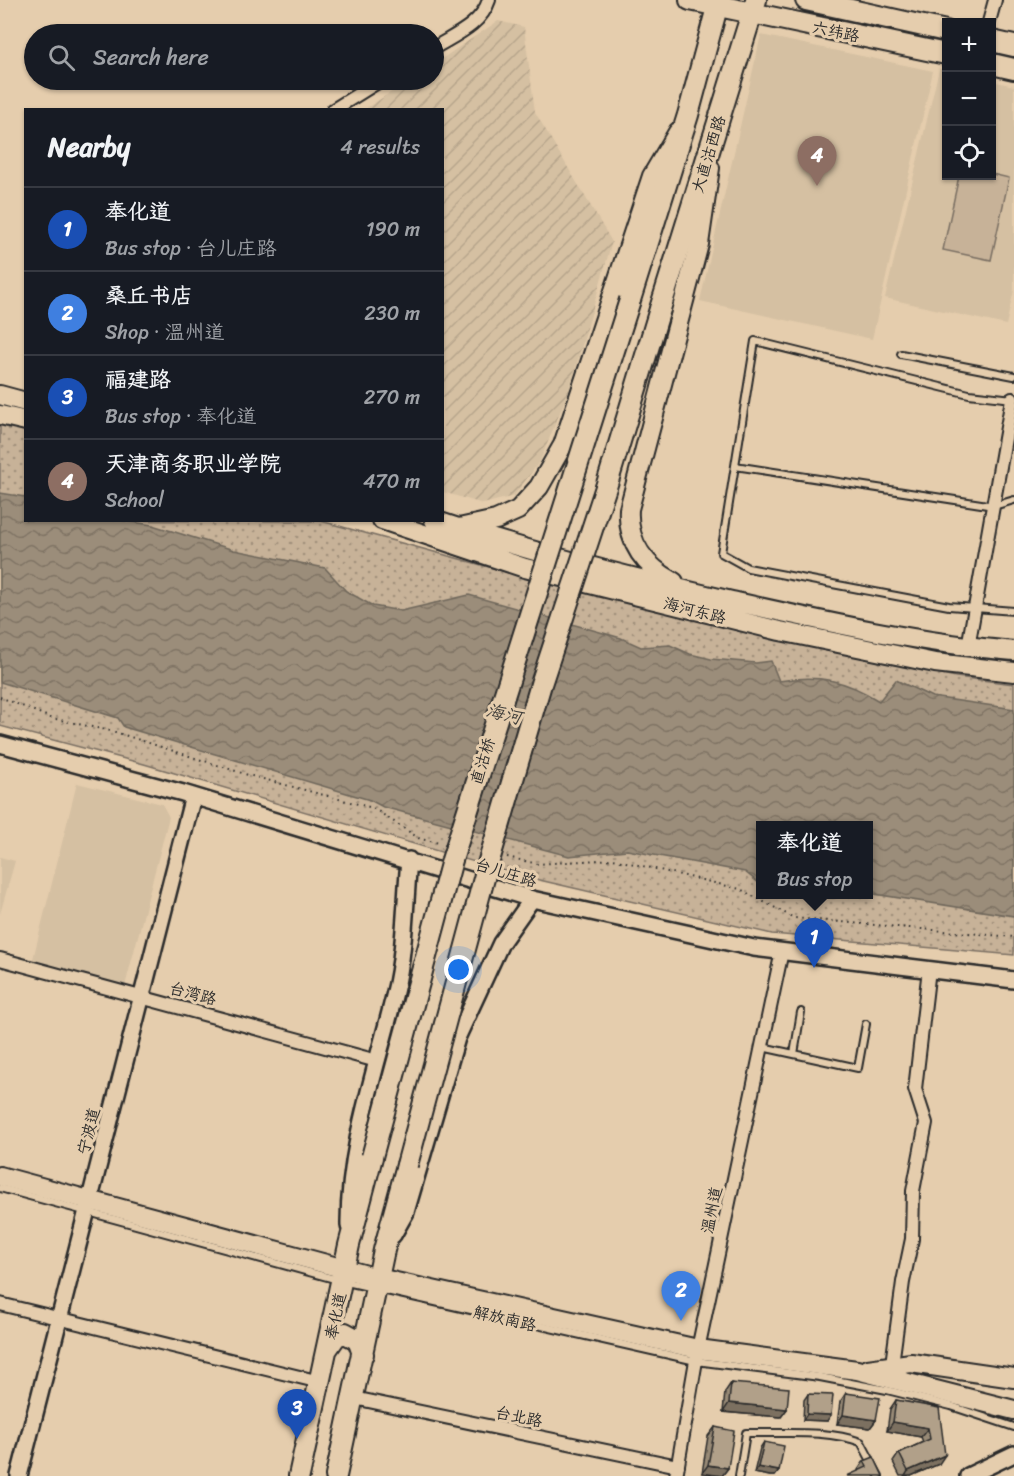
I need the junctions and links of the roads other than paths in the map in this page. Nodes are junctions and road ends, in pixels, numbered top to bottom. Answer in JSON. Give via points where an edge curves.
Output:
{"nodes":[{"id":1,"x":489,"y":0,"type":"edge"},
{"id":2,"x":690,"y":0,"type":"edge"},
{"id":3,"x":806,"y":0,"type":"edge"},
{"id":4,"x":995,"y":0,"type":"edge"},
{"id":5,"x":718,"y":4,"type":"edge"},
{"id":6,"x":754,"y":7,"type":"edge"},
{"id":7,"x":990,"y":18,"type":"edge"},
{"id":8,"x":942,"y":30,"type":"edge"},
{"id":9,"x":444,"y":42,"type":"edge"},
{"id":10,"x":996,"y":42,"type":"edge"},
{"id":11,"x":1014,"y":46,"type":"edge"},
{"id":12,"x":942,"y":53,"type":"edge"},
{"id":13,"x":996,"y":65,"type":"edge"},
{"id":14,"x":1014,"y":69,"type":"edge"},
{"id":15,"x":365,"y":90,"type":"edge"},
{"id":16,"x":336,"y":108,"type":"edge"},
{"id":17,"x":688,"y":115,"type":"junction"},
{"id":18,"x":713,"y":137,"type":"junction"},
{"id":19,"x":630,"y":300,"type":"joint"},
{"id":20,"x":901,"y":354,"type":"dead end"},
{"id":21,"x":1014,"y":376,"type":"edge"},
{"id":22,"x":0,"y":395,"type":"edge"},
{"id":23,"x":1013,"y":399,"type":"edge"},
{"id":24,"x":24,"y":401,"type":"edge"},
{"id":25,"x":0,"y":415,"type":"edge"},
{"id":26,"x":24,"y":421,"type":"edge"},
{"id":27,"x":735,"y":466,"type":"junction"},
{"id":28,"x":1014,"y":500,"type":"edge"},
{"id":29,"x":994,"y":506,"type":"junction"},
{"id":30,"x":388,"y":522,"type":"edge"},
{"id":31,"x":440,"y":522,"type":"edge"},
{"id":32,"x":457,"y":528,"type":"junction"},
{"id":33,"x":692,"y":591,"type":"junction"},
{"id":34,"x":977,"y":608,"type":"junction"},
{"id":35,"x":1014,"y":611,"type":"edge"},
{"id":36,"x":968,"y":647,"type":"junction"},
{"id":37,"x":1014,"y":651,"type":"edge"},
{"id":38,"x":1014,"y":672,"type":"edge"},
{"id":39,"x":0,"y":744,"type":"edge"},
{"id":40,"x":193,"y":796,"type":"junction"},
{"id":41,"x":409,"y":860,"type":"junction"},
{"id":42,"x":532,"y":899,"type":"junction"},
{"id":43,"x":782,"y":951,"type":"junction"},
{"id":44,"x":0,"y":959,"type":"edge"},
{"id":45,"x":929,"y":969,"type":"junction"},
{"id":46,"x":1014,"y":980,"type":"edge"},
{"id":47,"x":141,"y":995,"type":"junction"},
{"id":48,"x":801,"y":1012,"type":"dead end"},
{"id":49,"x":866,"y":1024,"type":"dead end"},
{"id":50,"x":762,"y":1047,"type":"junction"},
{"id":51,"x":794,"y":1053,"type":"junction"},
{"id":52,"x":377,"y":1060,"type":"junction"},
{"id":53,"x":372,"y":1157,"type":"joint"},
{"id":54,"x":0,"y":1176,"type":"edge"},
{"id":55,"x":0,"y":1188,"type":"edge"},
{"id":56,"x":87,"y":1207,"type":"junction"},
{"id":57,"x":349,"y":1245,"type":"junction"},
{"id":58,"x":384,"y":1250,"type":"junction"},
{"id":59,"x":343,"y":1276,"type":"junction"},
{"id":60,"x":377,"y":1284,"type":"junction"},
{"id":61,"x":0,"y":1304,"type":"edge"},
{"id":62,"x":61,"y":1320,"type":"junction"},
{"id":63,"x":327,"y":1349,"type":"junction"},
{"id":64,"x":363,"y":1354,"type":"junction"},
{"id":65,"x":697,"y":1355,"type":"junction"},
{"id":66,"x":892,"y":1364,"type":"junction"},
{"id":67,"x":857,"y":1370,"type":"junction"},
{"id":68,"x":1014,"y":1378,"type":"edge"},
{"id":69,"x":320,"y":1382,"type":"junction"},
{"id":70,"x":354,"y":1398,"type":"junction"},
{"id":71,"x":1014,"y":1410,"type":"edge"},
{"id":72,"x":1014,"y":1427,"type":"edge"},
{"id":73,"x":1014,"y":1454,"type":"edge"},
{"id":74,"x":677,"y":1471,"type":"edge"},
{"id":75,"x":19,"y":1476,"type":"edge"},
{"id":76,"x":299,"y":1476,"type":"edge"},
{"id":77,"x":336,"y":1476,"type":"edge"},
{"id":78,"x":739,"y":1476,"type":"edge"},
{"id":79,"x":879,"y":1476,"type":"edge"},
{"id":80,"x":968,"y":1476,"type":"edge"}],
"edges":[{"from":1,"to":9,"type":"street","via":[[485,13]]},
{"from":2,"to":5,"type":"main road","name":"六纬路"},
{"from":3,"to":8,"type":"main road","name":"六纬路"},
{"from":4,"to":7,"type":"street"},
{"from":5,"to":6,"type":"main road","name":"六纬路"},
{"from":5,"to":17,"type":"main road","name":"大直沽西路"},
{"from":6,"to":12,"type":"main road","name":"六纬路"},
{"from":6,"to":18,"type":"main road","name":"大直沽西路"},
{"from":10,"to":11,"type":"main road"},
{"from":13,"to":14,"type":"main road"},
{"from":15,"to":16,"type":"street"},
{"from":17,"to":19,"type":"main road","name":"大直沽西路"},
{"from":17,"to":32,"type":"main road","via":[[652,176],[583,387],[557,456],[540,487],[518,510],[496,520]]},
{"from":18,"to":33,"type":"main road","via":[[699,244],[629,509],[628,527],[640,555],[661,575]]},
{"from":18,"to":58,"type":"main road","name":"大直沽西路","bridge":true,"via":[[538,695],[486,871]]},
{"from":19,"to":53,"type":"main road","name":"直沽桥","bridge":true,"via":[[452,860]]},
{"from":20,"to":21,"type":"lane"},
{"from":22,"to":24,"type":"main road"},
{"from":23,"to":27,"type":"lane","via":[[969,394],[755,340]]},
{"from":23,"to":29,"type":"street"},
{"from":25,"to":26,"type":"main road"},
{"from":27,"to":29,"type":"lane"},
{"from":27,"to":34,"type":"lane","via":[[721,553],[748,568]]},
{"from":28,"to":29,"type":"lane"},
{"from":29,"to":34,"type":"street"},
{"from":30,"to":38,"type":"main road","name":"海河东路","via":[[525,568],[780,631],[935,663]]},
{"from":31,"to":32,"type":"main road","name":"海河东路"},
{"from":32,"to":33,"type":"main road","name":"海河东路","via":[[508,545]]},
{"from":33,"to":36,"type":"main road","name":"海河东路","via":[[815,620]]},
{"from":34,"to":35,"type":"lane"},
{"from":34,"to":36,"type":"street"},
{"from":36,"to":37,"type":"main road","name":"海河东路"},
{"from":39,"to":40,"type":"street","name":"台儿庄路"},
{"from":40,"to":41,"type":"street","name":"台儿庄路"},
{"from":40,"to":47,"type":"street","name":"宁波道"},
{"from":41,"to":42,"type":"street","name":"台儿庄路"},
{"from":41,"to":52,"type":"street","via":[[396,989]]},
{"from":42,"to":43,"type":"street","name":"台儿庄路"},
{"from":42,"to":58,"type":"street","via":[[501,943],[457,1038],[406,1212]]},
{"from":43,"to":45,"type":"street","name":"台儿庄路"},
{"from":43,"to":50,"type":"street","name":"温州道"},
{"from":44,"to":47,"type":"street","name":"台湾路"},
{"from":45,"to":46,"type":"street","name":"台儿庄路"},
{"from":45,"to":66,"type":"street","via":[[915,1089],[926,1123],[913,1191],[912,1239]]},
{"from":47,"to":52,"type":"street","name":"台湾路"},
{"from":47,"to":56,"type":"street","name":"宁波道"},
{"from":48,"to":51,"type":"lane"},
{"from":49,"to":51,"type":"lane","via":[[858,1068]]},
{"from":50,"to":51,"type":"lane"},
{"from":50,"to":65,"type":"street","name":"温州道"},
{"from":52,"to":57,"type":"street","via":[[349,1200]]},
{"from":53,"to":57,"type":"main road","name":"奉化道"},
{"from":54,"to":56,"type":"main road","name":"解放南路"},
{"from":55,"to":56,"type":"lane","name":"解放南路"},
{"from":56,"to":59,"type":"main road","name":"解放南路"},
{"from":56,"to":62,"type":"street","name":"宁波道"},
{"from":57,"to":59,"type":"main road","name":"奉化道"},
{"from":58,"to":60,"type":"main road"},
{"from":59,"to":60,"type":"main road","name":"解放南路"},
{"from":59,"to":63,"type":"main road","name":"奉化道"},
{"from":60,"to":64,"type":"main road"},
{"from":60,"to":65,"type":"main road","name":"解放南路"},
{"from":61,"to":62,"type":"street"},
{"from":62,"to":69,"type":"street"},
{"from":62,"to":75,"type":"street","name":"宁波道"},
{"from":63,"to":64,"type":"main road","via":[[336,1336],[345,1333],[358,1340]]},
{"from":63,"to":69,"type":"main road","name":"奉化道"},
{"from":64,"to":70,"type":"main road"},
{"from":65,"to":67,"type":"main road","name":"解放南路"},
{"from":65,"to":72,"type":"lane","name":"解放南路","via":[[877,1388]]},
{"from":65,"to":74,"type":"street","name":"温州道"},
{"from":66,"to":67,"type":"main road"},
{"from":66,"to":68,"type":"main road"},
{"from":67,"to":71,"type":"main road","name":"解放南路"},
{"from":69,"to":76,"type":"main road","name":"奉化道"},
{"from":70,"to":74,"type":"street","name":"台北路"},
{"from":70,"to":77,"type":"main road"},
{"from":73,"to":80,"type":"street"},
{"from":78,"to":79,"type":"lane","via":[[746,1433],[852,1438],[861,1442]]}]}
